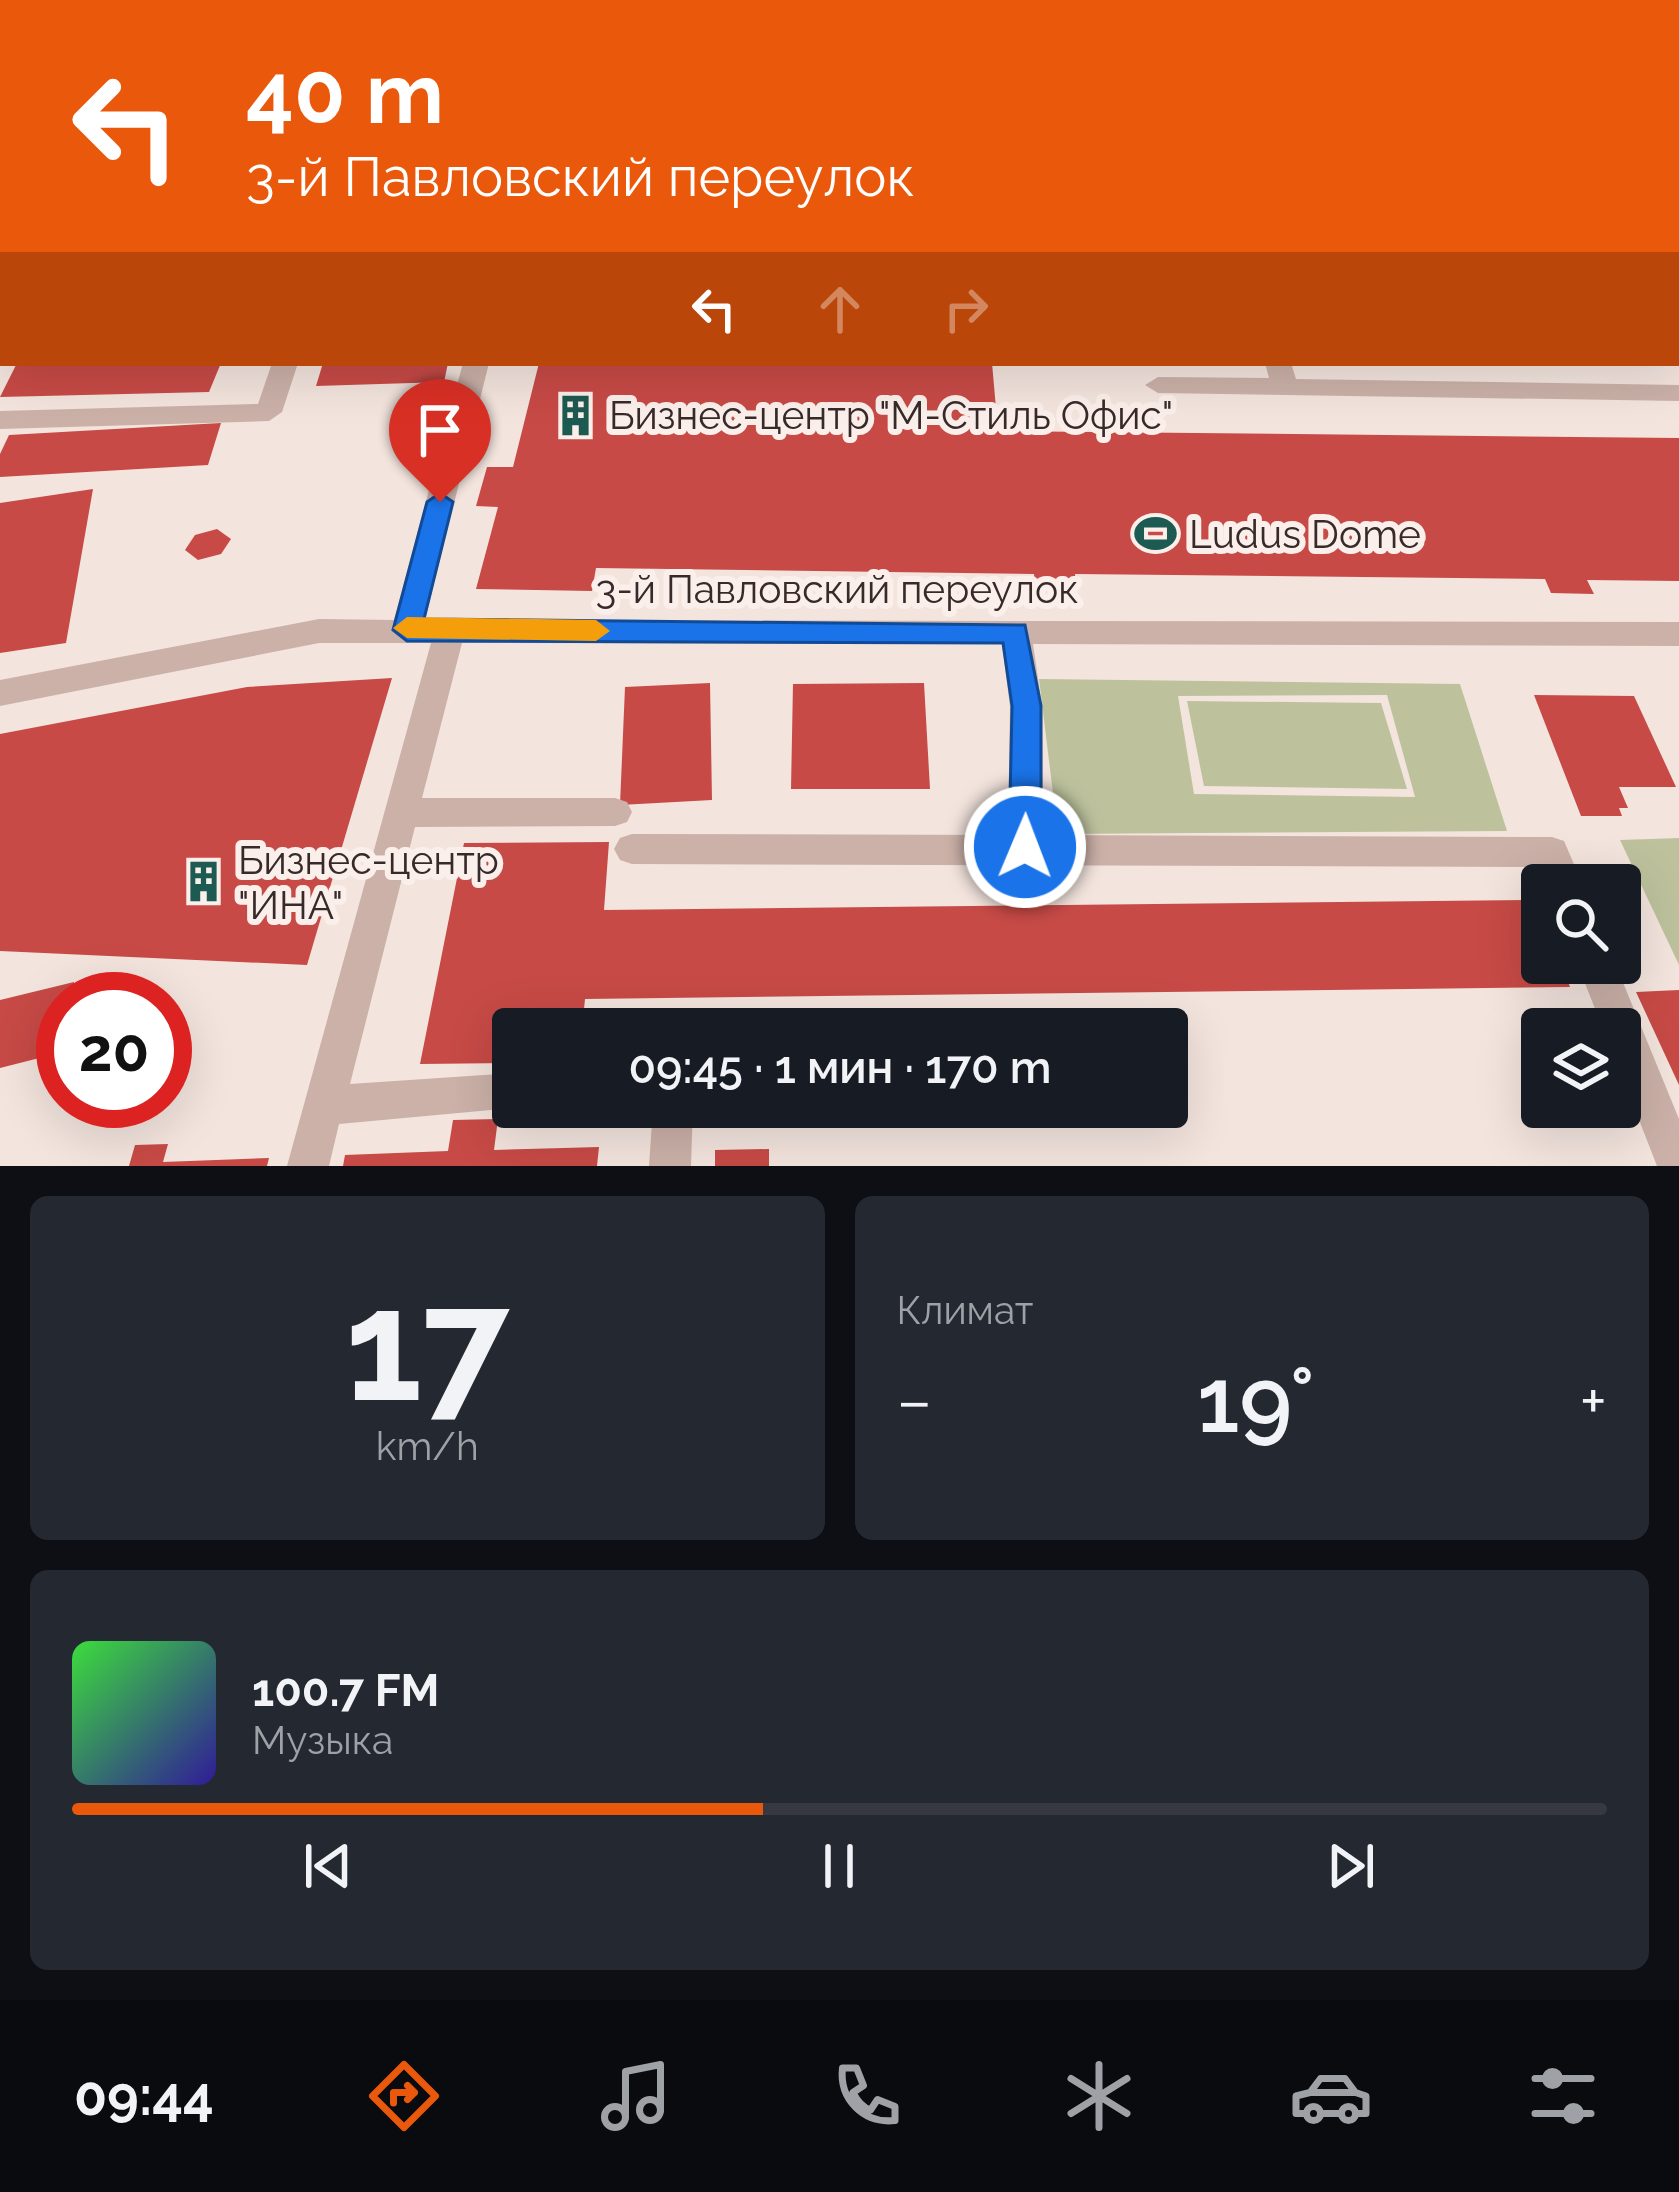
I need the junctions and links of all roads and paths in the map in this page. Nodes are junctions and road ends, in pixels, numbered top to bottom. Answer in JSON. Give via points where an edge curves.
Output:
{"nodes":[{"id":1,"x":283,"y":366,"type":"edge"},
{"id":2,"x":475,"y":366,"type":"edge"},
{"id":3,"x":1281,"y":375,"type":"edge"},
{"id":4,"x":1158,"y":385,"type":"dead end"},
{"id":5,"x":1679,"y":393,"type":"edge"},
{"id":6,"x":0,"y":420,"type":"edge"},
{"id":7,"x":407,"y":630,"type":"junction"},
{"id":8,"x":450,"y":630,"type":"junction"},
{"id":9,"x":1016,"y":632,"type":"junction"},
{"id":10,"x":1679,"y":634,"type":"edge"},
{"id":11,"x":0,"y":693,"type":"edge"},
{"id":12,"x":615,"y":812,"type":"dead end"},
{"id":13,"x":401,"y":813,"type":"junction"},
{"id":14,"x":1025,"y":847,"type":"junction"},
{"id":15,"x":632,"y":849,"type":"dead end"},
{"id":16,"x":1557,"y":864,"type":"edge"},
{"id":17,"x":1604,"y":984,"type":"edge"},
{"id":18,"x":492,"y":1094,"type":"edge"},
{"id":19,"x":323,"y":1106,"type":"junction"},
{"id":20,"x":672,"y":1128,"type":"edge"},
{"id":21,"x":308,"y":1166,"type":"edge"},
{"id":22,"x":670,"y":1166,"type":"edge"},
{"id":23,"x":1678,"y":1166,"type":"edge"}],
"edges":[{"from":1,"to":6,"type":"street","via":[[269,412]]},
{"from":2,"to":7,"type":"street"},
{"from":3,"to":4,"type":"street"},
{"from":3,"to":5,"type":"street"},
{"from":7,"to":8,"type":"street","name":"3-й Павловский переулок"},
{"from":7,"to":11,"type":"street","name":"3-й Павловский переулок","via":[[319,631]]},
{"from":8,"to":9,"type":"street","name":"3-й Павловский переулок"},
{"from":8,"to":13,"type":"street"},
{"from":9,"to":10,"type":"street","name":"3-й Павловский переулок"},
{"from":9,"to":14,"type":"street","via":[[1026,706]]},
{"from":12,"to":13,"type":"street"},
{"from":13,"to":19,"type":"street"},
{"from":14,"to":15,"type":"street"},
{"from":14,"to":16,"type":"street","via":[[1552,852]]},
{"from":17,"to":23,"type":"street"},
{"from":18,"to":19,"type":"street"},
{"from":19,"to":21,"type":"street"},
{"from":20,"to":22,"type":"street"}]}
